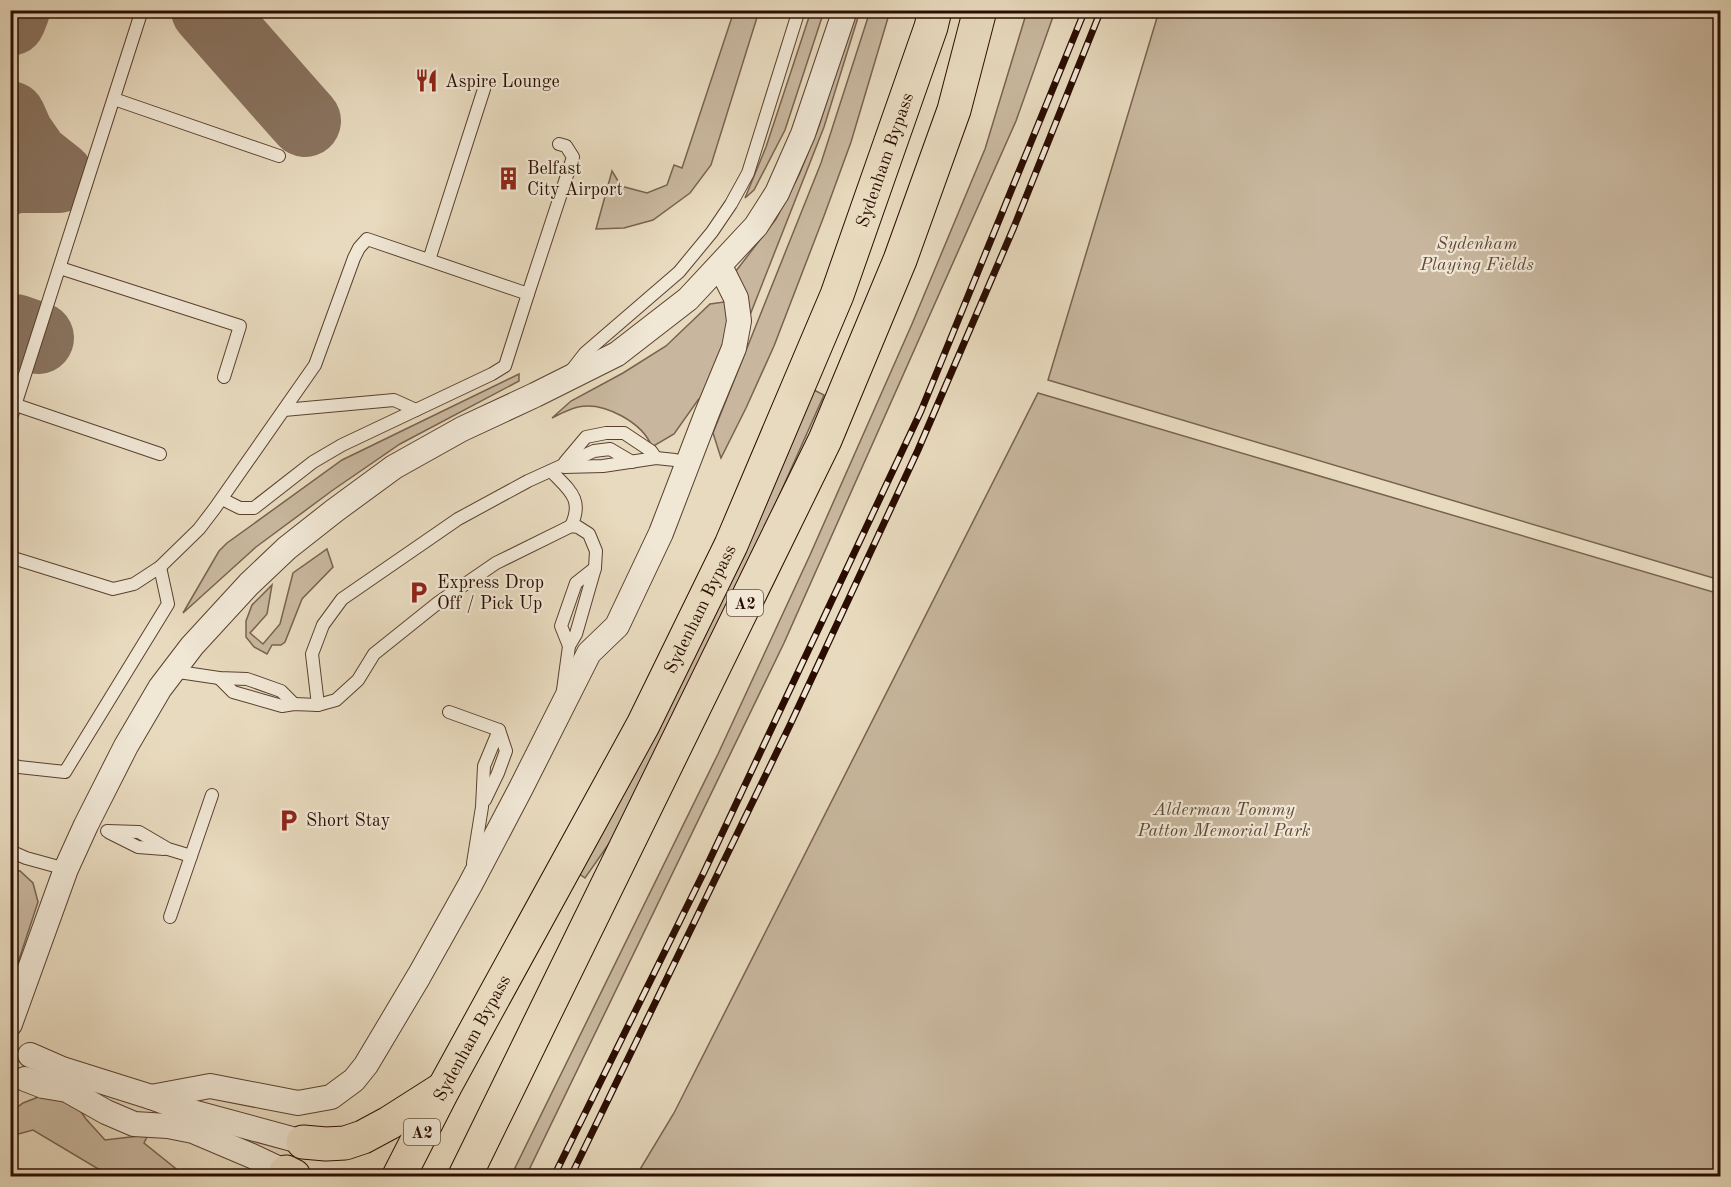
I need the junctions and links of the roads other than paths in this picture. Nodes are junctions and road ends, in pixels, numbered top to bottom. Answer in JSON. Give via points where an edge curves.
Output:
{"nodes":[{"id":1,"x":142,"y":10,"type":"edge"},
{"id":2,"x":799,"y":10,"type":"edge"},
{"id":3,"x":844,"y":10,"type":"edge"},
{"id":4,"x":935,"y":10,"type":"edge"},
{"id":5,"x":980,"y":10,"type":"edge"},
{"id":6,"x":484,"y":89,"type":"dead end"},
{"id":7,"x":114,"y":99,"type":"junction"},
{"id":8,"x":559,"y":144,"type":"dead end"},
{"id":9,"x":279,"y":156,"type":"dead end"},
{"id":10,"x":429,"y":260,"type":"junction"},
{"id":11,"x":720,"y":266,"type":"junction"},
{"id":12,"x":60,"y":268,"type":"junction"},
{"id":13,"x":528,"y":294,"type":"junction"},
{"id":14,"x":224,"y":377,"type":"dead end"},
{"id":15,"x":562,"y":381,"type":"junction"},
{"id":16,"x":16,"y":405,"type":"junction"},
{"id":17,"x":284,"y":410,"type":"junction"},
{"id":18,"x":416,"y":410,"type":"junction"},
{"id":19,"x":10,"y":421,"type":"edge"},
{"id":20,"x":160,"y":454,"type":"dead end"},
{"id":21,"x":656,"y":458,"type":"junction"},
{"id":22,"x":688,"y":463,"type":"junction"},
{"id":23,"x":555,"y":469,"type":"junction"},
{"id":24,"x":222,"y":499,"type":"junction"},
{"id":25,"x":571,"y":526,"type":"junction"},
{"id":26,"x":10,"y":558,"type":"edge"},
{"id":27,"x":160,"y":567,"type":"junction"},
{"id":28,"x":172,"y":671,"type":"junction"},
{"id":29,"x":318,"y":705,"type":"junction"},
{"id":30,"x":562,"y":705,"type":"junction"},
{"id":31,"x":449,"y":712,"type":"dead end"},
{"id":32,"x":10,"y":764,"type":"edge"},
{"id":33,"x":212,"y":795,"type":"dead end"},
{"id":34,"x":97,"y":828,"type":"junction"},
{"id":35,"x":10,"y":851,"type":"edge"},
{"id":36,"x":10,"y":856,"type":"edge"},
{"id":37,"x":191,"y":856,"type":"junction"},
{"id":38,"x":26,"y":858,"type":"junction"},
{"id":39,"x":66,"y":869,"type":"junction"},
{"id":40,"x":470,"y":885,"type":"junction"},
{"id":41,"x":170,"y":917,"type":"dead end"},
{"id":42,"x":10,"y":1024,"type":"edge"},
{"id":43,"x":10,"y":1034,"type":"edge"},
{"id":44,"x":30,"y":1055,"type":"junction"},
{"id":45,"x":18,"y":1084,"type":"edge"},
{"id":46,"x":444,"y":1088,"type":"junction"},
{"id":47,"x":151,"y":1097,"type":"junction"},
{"id":48,"x":303,"y":1142,"type":"joint"},
{"id":49,"x":471,"y":1163,"type":"edge"},
{"id":50,"x":290,"y":1174,"type":"edge"},
{"id":51,"x":399,"y":1176,"type":"edge"},
{"id":52,"x":447,"y":1176,"type":"edge"}],
"edges":[{"from":1,"to":7,"type":"lane"},
{"from":2,"to":15,"type":"lane","via":[[748,173],[731,204],[679,272],[585,353]]},
{"from":3,"to":11,"type":"street","via":[[803,134],[777,193],[756,226]]},
{"from":4,"to":46,"type":"highway","name":"Sydenham Bypass","number":"A2","via":[[837,296],[731,545],[643,725]]},
{"from":5,"to":49,"type":"highway","number":"A2","via":[[954,110],[904,250],[825,440]]},
{"from":6,"to":10,"type":"lane","via":[[481,120]]},
{"from":7,"to":9,"type":"lane"},
{"from":7,"to":12,"type":"lane"},
{"from":8,"to":13,"type":"lane","via":[[566,146],[573,157]]},
{"from":10,"to":13,"type":"lane"},
{"from":10,"to":17,"type":"lane","via":[[367,239],[354,258],[315,365]]},
{"from":11,"to":15,"type":"street","via":[[688,299],[638,339]]},
{"from":11,"to":22,"type":"street","via":[[736,298],[739,321],[734,348]]},
{"from":12,"to":14,"type":"lane","via":[[240,326]]},
{"from":12,"to":16,"type":"lane"},
{"from":13,"to":18,"type":"lane","via":[[505,366]]},
{"from":15,"to":28,"type":"street","via":[[404,462],[334,511],[249,584]]},
{"from":16,"to":19,"type":"lane"},
{"from":16,"to":20,"type":"lane"},
{"from":17,"to":18,"type":"lane","via":[[394,400]]},
{"from":17,"to":24,"type":"lane"},
{"from":18,"to":24,"type":"lane","via":[[313,462],[254,508],[240,508]]},
{"from":21,"to":22,"type":"lane"},
{"from":21,"to":23,"type":"lane","via":[[632,462],[610,450],[594,451]]},
{"from":21,"to":23,"type":"lane","via":[[624,433],[606,433],[586,437]]},
{"from":22,"to":30,"type":"street","via":[[661,533],[617,626],[589,653]]},
{"from":23,"to":25,"type":"lane","via":[[573,495],[577,513]]},
{"from":23,"to":29,"type":"lane","via":[[458,519],[342,599],[323,625],[312,654]]},
{"from":24,"to":27,"type":"lane"},
{"from":25,"to":29,"type":"lane","via":[[496,564],[439,602],[374,654],[358,680],[336,700]]},
{"from":25,"to":30,"type":"lane","via":[[589,534],[596,551],[595,568],[576,634],[568,646]]},
{"from":26,"to":27,"type":"lane","via":[[113,589],[134,584]]},
{"from":27,"to":32,"type":"lane","via":[[168,604],[65,772]]},
{"from":28,"to":29,"type":"lane","via":[[247,679],[281,690],[294,704]]},
{"from":28,"to":34,"type":"street","via":[[126,746]]},
{"from":30,"to":40,"type":"street"},
{"from":31,"to":40,"type":"lane","via":[[499,730],[484,766]]},
{"from":33,"to":37,"type":"lane"},
{"from":34,"to":37,"type":"lane","via":[[139,832],[168,849]]},
{"from":34,"to":39,"type":"street"},
{"from":35,"to":38,"type":"lane"},
{"from":36,"to":38,"type":"lane"},
{"from":37,"to":41,"type":"lane"},
{"from":38,"to":39,"type":"lane"},
{"from":39,"to":42,"type":"street"},
{"from":40,"to":47,"type":"street","via":[[366,1065],[331,1097],[298,1103],[210,1086]]},
{"from":43,"to":44,"type":"street","via":[[23,1041]]},
{"from":44,"to":45,"type":"street","via":[[29,1072]]},
{"from":44,"to":47,"type":"street"},
{"from":45,"to":50,"type":"street","via":[[67,1090],[134,1124],[194,1131]]},
{"from":46,"to":48,"type":"highway","via":[[363,1137],[345,1143]]},
{"from":46,"to":51,"type":"highway","name":"Sydenham Bypass","number":"A2"},
{"from":47,"to":48,"type":"street"},
{"from":49,"to":52,"type":"highway"}]}
